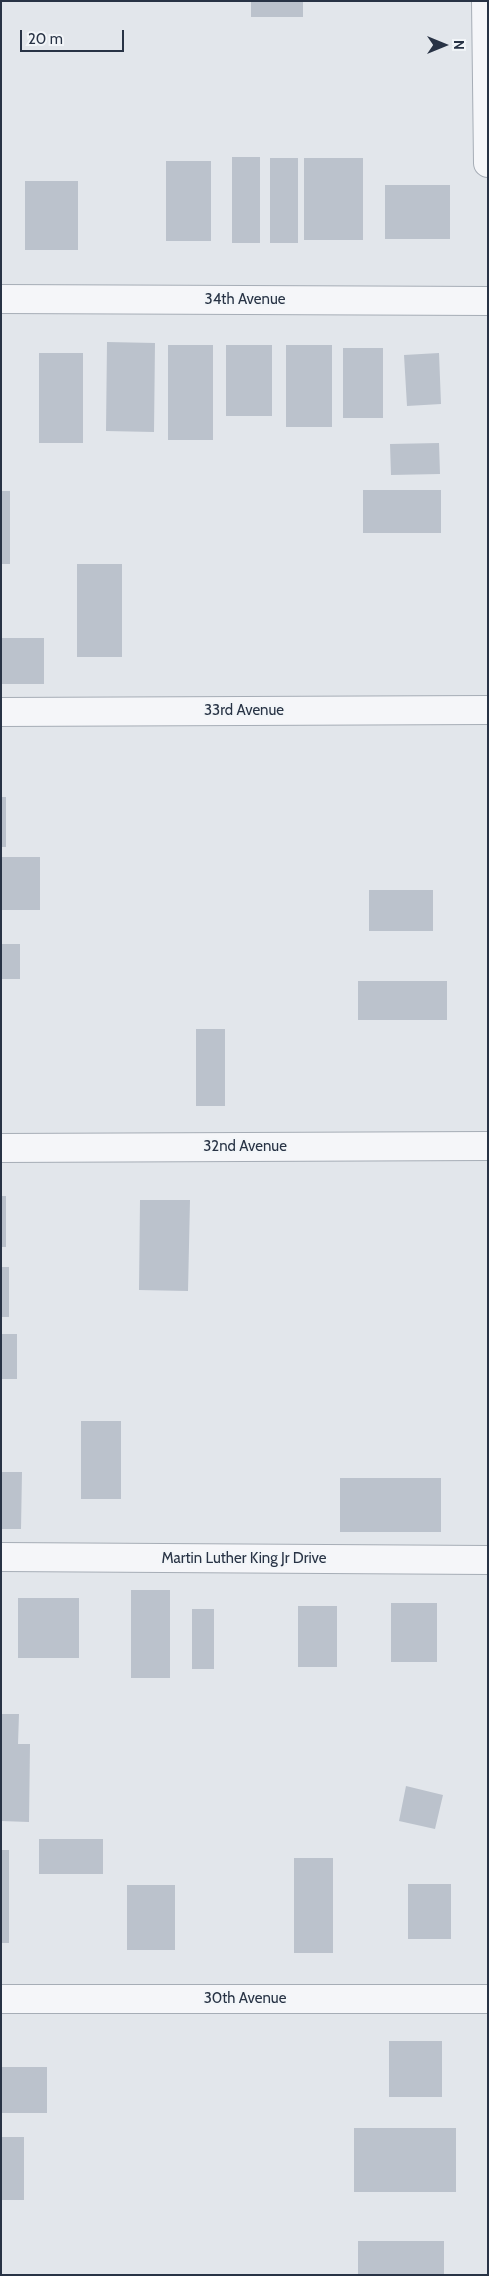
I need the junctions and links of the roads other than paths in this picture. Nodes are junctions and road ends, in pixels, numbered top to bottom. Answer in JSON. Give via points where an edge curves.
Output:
{"nodes":[{"id":1,"x":486,"y":1,"type":"edge"},
{"id":2,"x":488,"y":163,"type":"edge"},
{"id":3,"x":1,"y":299,"type":"edge"},
{"id":4,"x":488,"y":302,"type":"edge"},
{"id":5,"x":488,"y":710,"type":"edge"},
{"id":6,"x":1,"y":712,"type":"edge"},
{"id":7,"x":488,"y":1146,"type":"edge"},
{"id":8,"x":1,"y":1148,"type":"edge"},
{"id":9,"x":1,"y":1557,"type":"edge"},
{"id":10,"x":488,"y":1560,"type":"edge"},
{"id":11,"x":1,"y":1999,"type":"edge"},
{"id":12,"x":488,"y":1999,"type":"edge"}],
"edges":[{"from":1,"to":2,"type":"street"},
{"from":3,"to":4,"type":"street","name":"34th Avenue"},
{"from":5,"to":6,"type":"street","name":"33rd Avenue"},
{"from":7,"to":8,"type":"street","name":"32nd Avenue"},
{"from":9,"to":10,"type":"street","name":"Martin Luther King Jr Drive"},
{"from":11,"to":12,"type":"street","name":"30th Avenue"}]}
